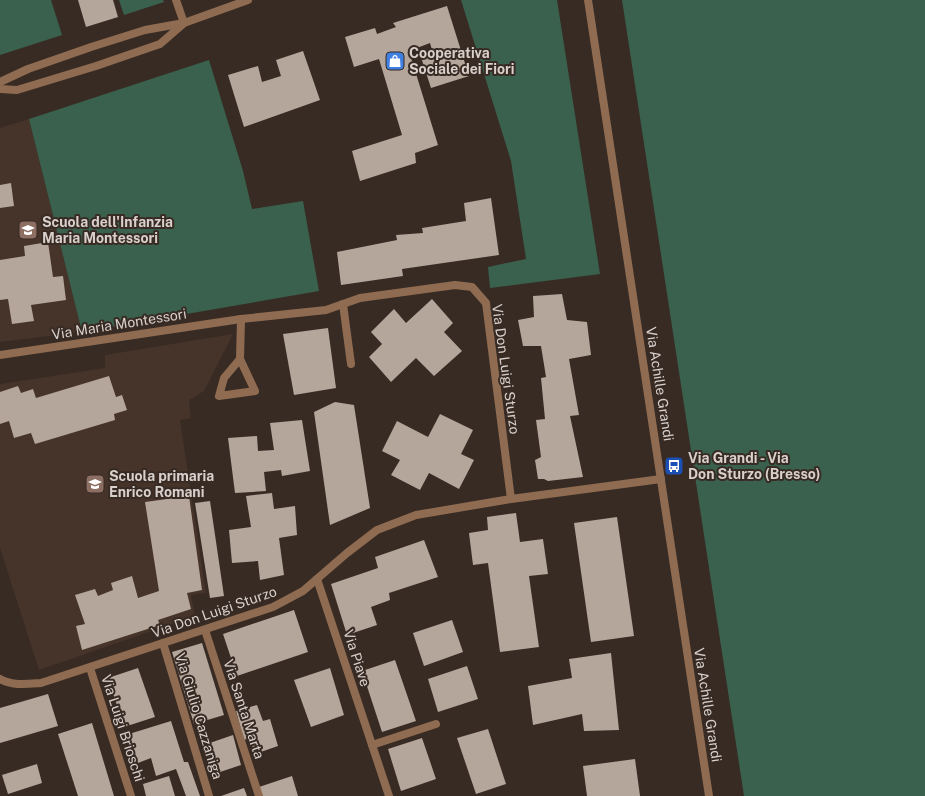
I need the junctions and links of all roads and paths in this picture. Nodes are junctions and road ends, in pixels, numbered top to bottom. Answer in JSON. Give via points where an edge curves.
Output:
{"nodes":[{"id":1,"x":176,"y":0,"type":"edge"},
{"id":2,"x":248,"y":0,"type":"edge"},
{"id":3,"x":588,"y":0,"type":"edge"},
{"id":4,"x":184,"y":23,"type":"junction"},
{"id":5,"x":0,"y":82,"type":"edge"},
{"id":6,"x":0,"y":89,"type":"edge"},
{"id":7,"x":343,"y":304,"type":"junction"},
{"id":8,"x":241,"y":319,"type":"junction"},
{"id":9,"x":0,"y":355,"type":"edge"},
{"id":10,"x":240,"y":359,"type":"junction"},
{"id":11,"x":351,"y":364,"type":"dead end"},
{"id":12,"x":661,"y":479,"type":"junction"},
{"id":13,"x":511,"y":499,"type":"junction"},
{"id":14,"x":317,"y":580,"type":"junction"},
{"id":15,"x":205,"y":630,"type":"junction"},
{"id":16,"x":163,"y":643,"type":"junction"},
{"id":17,"x":90,"y":668,"type":"junction"},
{"id":18,"x":0,"y":679,"type":"edge"},
{"id":19,"x":436,"y":724,"type":"dead end"},
{"id":20,"x":372,"y":745,"type":"junction"},
{"id":21,"x":131,"y":796,"type":"edge"},
{"id":22,"x":209,"y":796,"type":"edge"},
{"id":23,"x":259,"y":796,"type":"edge"},
{"id":24,"x":389,"y":796,"type":"edge"},
{"id":25,"x":709,"y":796,"type":"edge"}],
"edges":[{"from":1,"to":4,"type":"street"},
{"from":2,"to":4,"type":"street"},
{"from":3,"to":12,"type":"street","name":"Via Achille Grandi"},
{"from":4,"to":5,"type":"street","via":[[145,30],[28,69]]},
{"from":4,"to":6,"type":"street","via":[[160,44],[17,90]]},
{"from":7,"to":8,"type":"street","name":"Via Don Luigi Sturzo","via":[[326,310]]},
{"from":7,"to":11,"type":"street"},
{"from":7,"to":13,"type":"street","name":"Via Don Luigi Sturzo","via":[[360,298],[455,285],[472,287],[486,303]]},
{"from":8,"to":9,"type":"street","name":"Via Maria Montessori"},
{"from":8,"to":10,"type":"street"},
{"from":10,"to":10,"type":"street","via":[[224,378],[219,396],[255,391]]},
{"from":12,"to":13,"type":"street","name":"Via Don Luigi Sturzo"},
{"from":12,"to":25,"type":"street","name":"Via Achille Grandi"},
{"from":13,"to":14,"type":"street","name":"Via Don Luigi Sturzo","via":[[416,515],[377,530]]},
{"from":14,"to":15,"type":"street","name":"Via Don Luigi Sturzo","via":[[304,591],[273,607]]},
{"from":14,"to":20,"type":"street","name":"Via Piave"},
{"from":15,"to":16,"type":"street","name":"Via Don Luigi Sturzo"},
{"from":15,"to":23,"type":"street","name":"Via Santa Marta"},
{"from":16,"to":17,"type":"street","name":"Via Don Luigi Sturzo"},
{"from":16,"to":22,"type":"street","name":"Via Giulio Cazzaniga"},
{"from":17,"to":18,"type":"street","name":"Via Don Luigi Sturzo","via":[[41,683],[22,685]]},
{"from":17,"to":21,"type":"street","name":"Via Luigi Brioschi"},
{"from":19,"to":20,"type":"street"},
{"from":20,"to":24,"type":"street","name":"Via Piave"}]}
